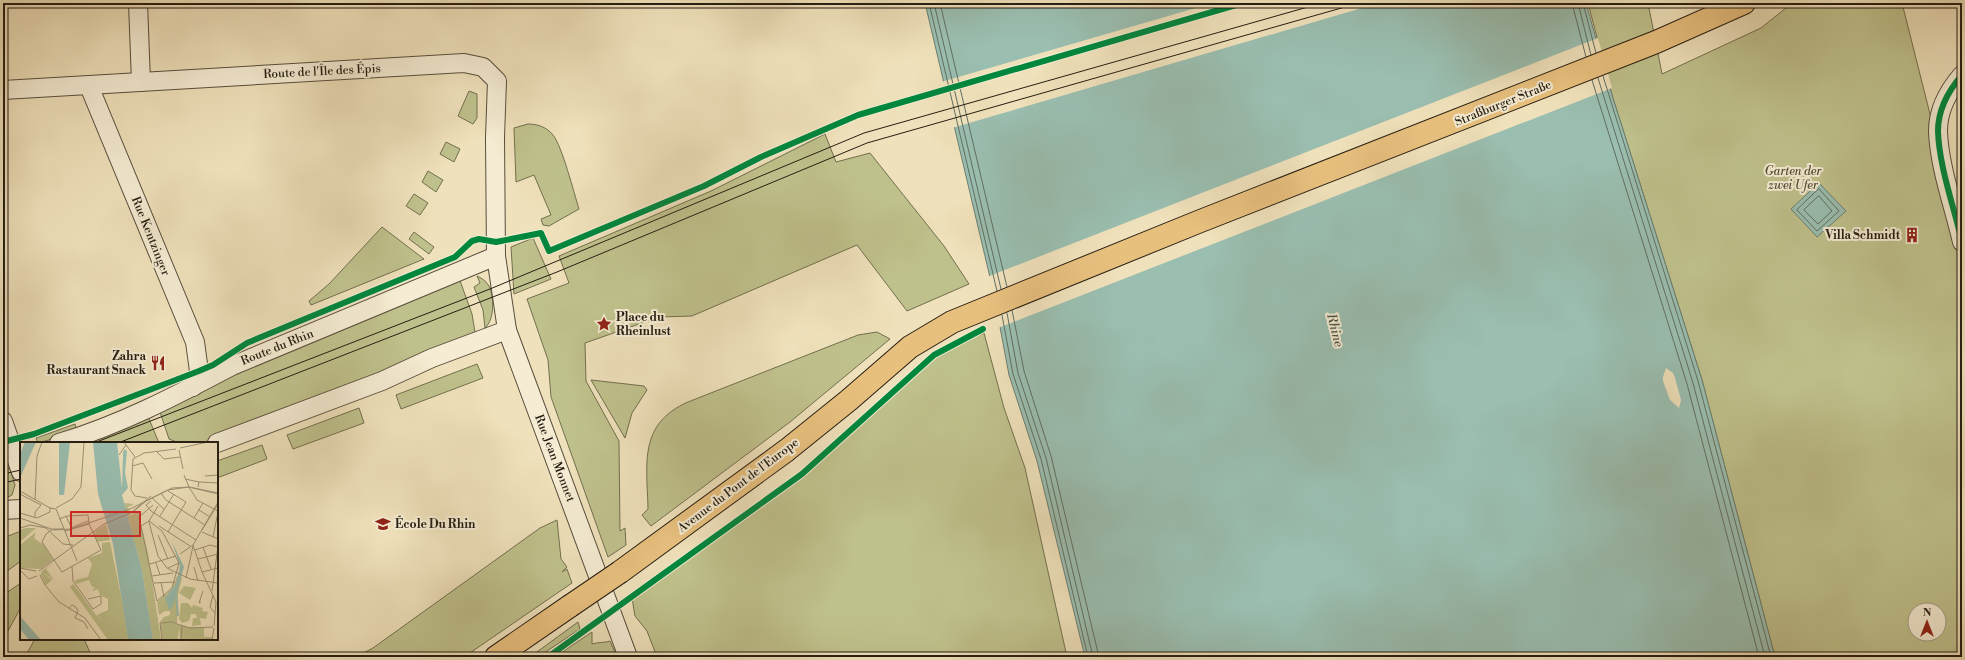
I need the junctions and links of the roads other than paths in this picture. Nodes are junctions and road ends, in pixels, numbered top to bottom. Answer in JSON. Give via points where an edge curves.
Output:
{"nodes":[{"id":1,"x":138,"y":3,"type":"edge"},
{"id":2,"x":1715,"y":3,"type":"edge"},
{"id":3,"x":1744,"y":3,"type":"edge"},
{"id":4,"x":1699,"y":22,"type":"junction"},
{"id":5,"x":1962,"y":75,"type":"edge"},
{"id":6,"x":497,"y":80,"type":"joint"},
{"id":7,"x":141,"y":82,"type":"junction"},
{"id":8,"x":89,"y":86,"type":"junction"},
{"id":9,"x":3,"y":90,"type":"edge"},
{"id":10,"x":1962,"y":242,"type":"edge"},
{"id":11,"x":496,"y":256,"type":"junction"},
{"id":12,"x":978,"y":312,"type":"joint"},
{"id":13,"x":507,"y":330,"type":"junction"},
{"id":14,"x":192,"y":387,"type":"junction"},
{"id":15,"x":3,"y":420,"type":"edge"},
{"id":16,"x":62,"y":442,"type":"edge"},
{"id":17,"x":218,"y":443,"type":"edge"},
{"id":18,"x":19,"y":461,"type":"edge"},
{"id":19,"x":20,"y":509,"type":"edge"},
{"id":20,"x":3,"y":510,"type":"edge"},
{"id":21,"x":496,"y":657,"type":"edge"},
{"id":22,"x":628,"y":657,"type":"edge"}],
"edges":[{"from":1,"to":7,"type":"street"},
{"from":2,"to":4,"type":"main road","name":"Straßburger Straße"},
{"from":3,"to":4,"type":"main road","name":"Straßburger Straße"},
{"from":4,"to":12,"type":"main road","name":"Straßburger Straße","via":[[1656,42],[1191,225]]},
{"from":5,"to":10,"type":"street","via":[[1948,94],[1938,130],[1942,162]]},
{"from":6,"to":7,"type":"street","name":"Route de l'Île des Épis","via":[[483,67],[464,63]]},
{"from":6,"to":11,"type":"street","name":"Rue Jean Monnet"},
{"from":7,"to":8,"type":"street","name":"Route de l'Île des Épis"},
{"from":8,"to":9,"type":"street","name":"Route de l'Île des Épis"},
{"from":8,"to":14,"type":"street","name":"Rue Kentzinger","via":[[195,342],[199,371]]},
{"from":11,"to":13,"type":"street","name":"Rue Jean Monnet"},
{"from":11,"to":14,"type":"street","name":"Route du Rhin","via":[[232,366]]},
{"from":12,"to":21,"type":"main road","name":"Avenue du Pont de l'Europe","bridge":true,"via":[[952,322],[910,347],[787,450],[620,572]]},
{"from":13,"to":17,"type":"street","via":[[432,358],[382,381]]},
{"from":13,"to":22,"type":"street","name":"Rue Jean Monnet"},
{"from":14,"to":16,"type":"street","name":"Route du Rhin","via":[[109,426]]},
{"from":15,"to":18,"type":"street"},
{"from":19,"to":20,"type":"street"}]}
